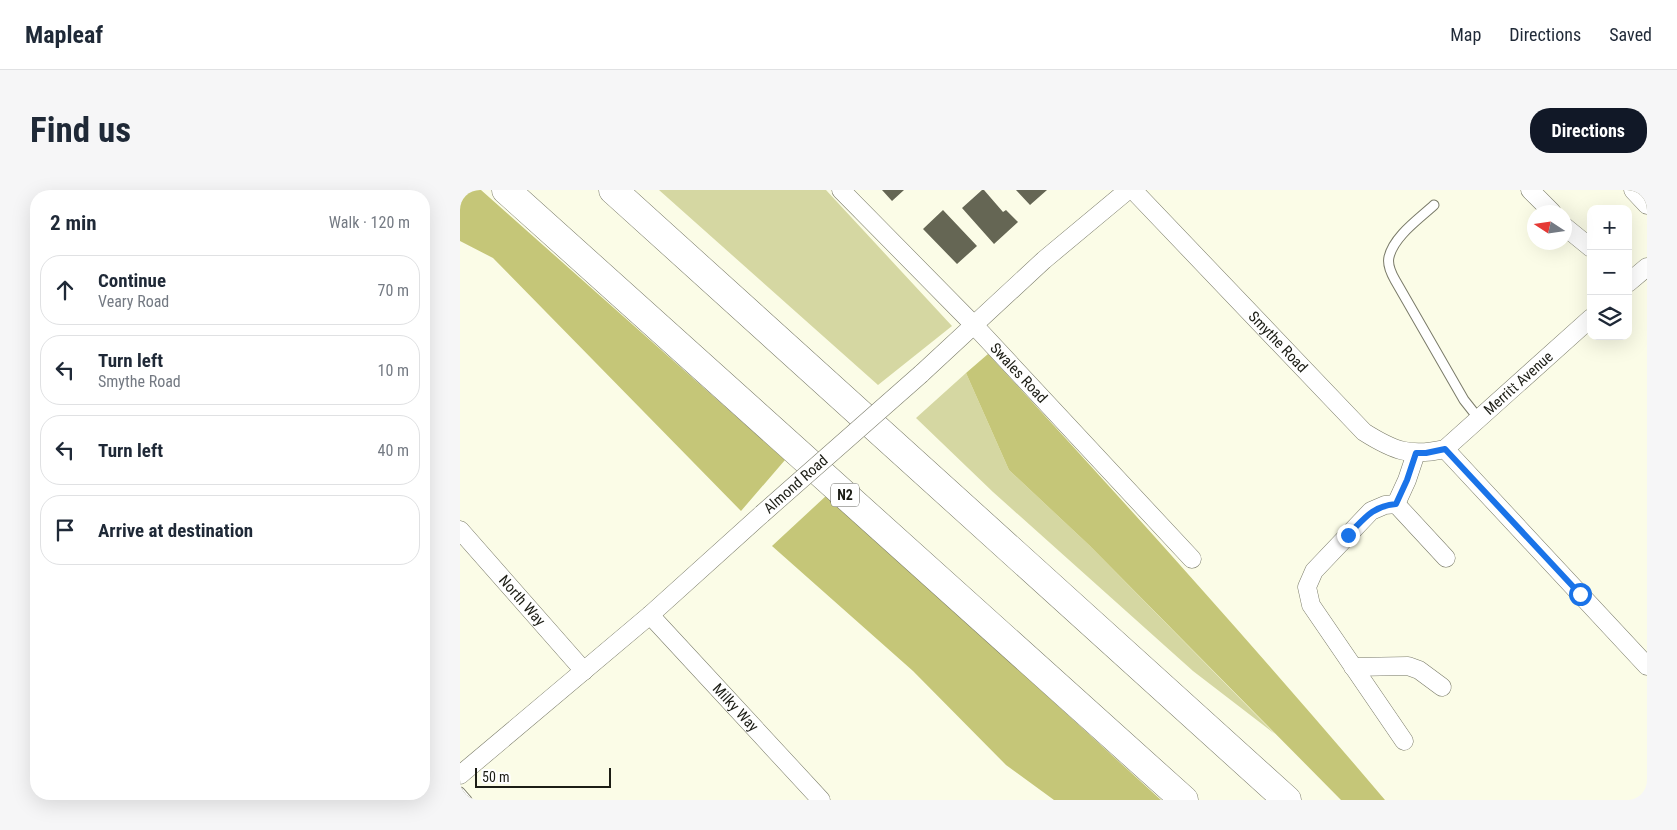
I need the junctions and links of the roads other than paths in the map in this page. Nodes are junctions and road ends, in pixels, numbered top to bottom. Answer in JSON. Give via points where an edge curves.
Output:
{"nodes":[{"id":1,"x":506,"y":190,"type":"edge"},
{"id":2,"x":613,"y":190,"type":"edge"},
{"id":3,"x":841,"y":190,"type":"edge"},
{"id":4,"x":1128,"y":190,"type":"edge"},
{"id":5,"x":1133,"y":190,"type":"edge"},
{"id":6,"x":1530,"y":190,"type":"edge"},
{"id":7,"x":1634,"y":190,"type":"edge"},
{"id":8,"x":1434,"y":205,"type":"dead end"},
{"id":9,"x":1545,"y":205,"type":"edge"},
{"id":10,"x":1647,"y":205,"type":"edge"},
{"id":11,"x":1572,"y":233,"type":"edge"},
{"id":12,"x":1587,"y":245,"type":"edge"},
{"id":13,"x":1587,"y":322,"type":"edge"},
{"id":14,"x":973,"y":324,"type":"junction"},
{"id":15,"x":1479,"y":419,"type":"junction"},
{"id":16,"x":1445,"y":449,"type":"junction"},
{"id":17,"x":1416,"y":453,"type":"junction"},
{"id":18,"x":1396,"y":504,"type":"junction"},
{"id":19,"x":460,"y":530,"type":"edge"},
{"id":20,"x":1446,"y":558,"type":"dead end"},
{"id":21,"x":1192,"y":559,"type":"dead end"},
{"id":22,"x":650,"y":615,"type":"junction"},
{"id":23,"x":1647,"y":666,"type":"edge"},
{"id":24,"x":1353,"y":667,"type":"junction"},
{"id":25,"x":584,"y":672,"type":"junction"},
{"id":26,"x":1442,"y":687,"type":"dead end"},
{"id":27,"x":1404,"y":741,"type":"dead end"},
{"id":28,"x":460,"y":775,"type":"edge"},
{"id":29,"x":460,"y":792,"type":"edge"},
{"id":30,"x":467,"y":800,"type":"edge"},
{"id":31,"x":821,"y":800,"type":"edge"},
{"id":32,"x":1184,"y":800,"type":"edge"},
{"id":33,"x":1287,"y":800,"type":"edge"}],
"edges":[{"from":1,"to":32,"type":"highway","number":"N2"},
{"from":2,"to":33,"type":"highway"},
{"from":3,"to":14,"type":"street","name":"Swales Road"},
{"from":4,"to":14,"type":"street","name":"Almond Road"},
{"from":5,"to":17,"type":"street","name":"Smythe Road","via":[[1364,432],[1383,444]]},
{"from":6,"to":9,"type":"street"},
{"from":7,"to":10,"type":"street"},
{"from":8,"to":15,"type":"lane","via":[[1395,244],[1389,264],[1454,383]]},
{"from":11,"to":12,"type":"street"},
{"from":13,"to":15,"type":"street","name":"Merritt Avenue"},
{"from":14,"to":21,"type":"street","name":"Swales Road"},
{"from":14,"to":22,"type":"street","name":"Almond Road","bridge":true},
{"from":15,"to":16,"type":"street","name":"Merritt Avenue"},
{"from":16,"to":17,"type":"street","name":"Smythe Road"},
{"from":16,"to":23,"type":"street"},
{"from":17,"to":18,"type":"street"},
{"from":18,"to":20,"type":"street"},
{"from":18,"to":24,"type":"street","via":[[1371,511],[1309,580],[1307,588],[1311,605]]},
{"from":19,"to":25,"type":"street","name":"North Way"},
{"from":22,"to":25,"type":"street","name":"Almond Road"},
{"from":22,"to":31,"type":"street","name":"Milky Way"},
{"from":24,"to":26,"type":"street","via":[[1408,666]]},
{"from":24,"to":27,"type":"street"},
{"from":25,"to":28,"type":"street","name":"Almond Road"},
{"from":29,"to":30,"type":"lane"}]}
